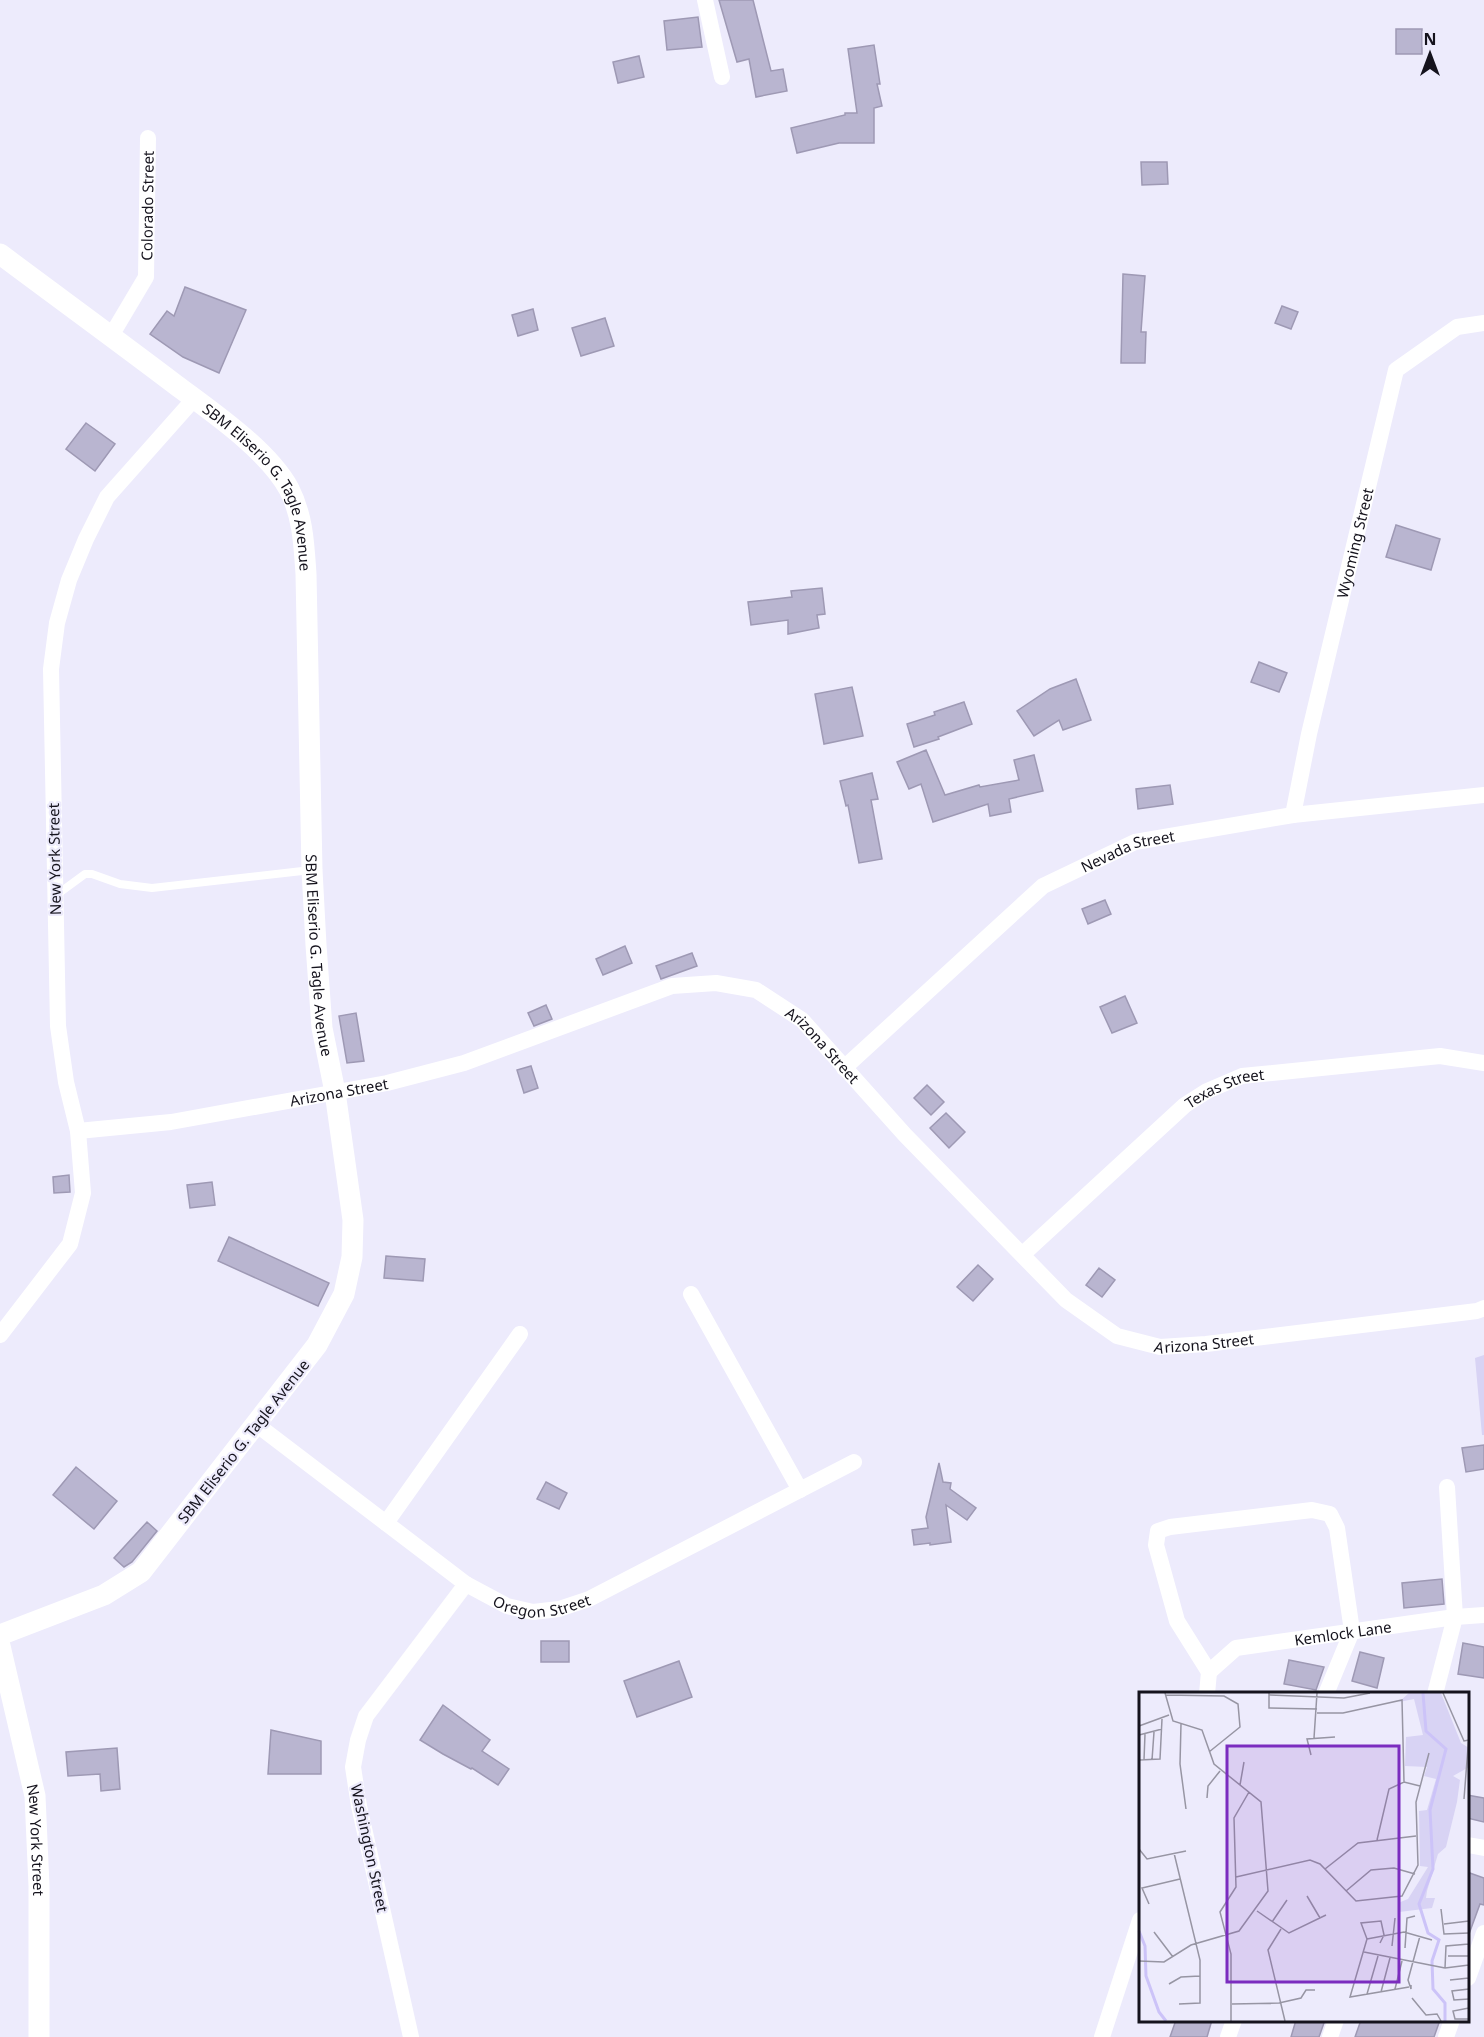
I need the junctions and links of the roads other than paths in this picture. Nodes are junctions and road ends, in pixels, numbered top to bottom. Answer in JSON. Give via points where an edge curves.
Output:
{"nodes":[{"id":1,"x":705,"y":0,"type":"edge"},
{"id":2,"x":722,"y":77,"type":"dead end"},
{"id":3,"x":148,"y":138,"type":"dead end"},
{"id":4,"x":0,"y":254,"type":"edge"},
{"id":5,"x":1484,"y":323,"type":"edge"},
{"id":6,"x":111,"y":336,"type":"junction"},
{"id":7,"x":194,"y":399,"type":"junction"},
{"id":8,"x":1484,"y":795,"type":"edge"},
{"id":9,"x":1293,"y":815,"type":"junction"},
{"id":10,"x":312,"y":870,"type":"junction"},
{"id":11,"x":54,"y":896,"type":"junction"},
{"id":12,"x":1484,"y":1064,"type":"edge"},
{"id":13,"x":844,"y":1068,"type":"junction"},
{"id":14,"x":335,"y":1092,"type":"junction"},
{"id":15,"x":78,"y":1131,"type":"junction"},
{"id":16,"x":1023,"y":1254,"type":"junction"},
{"id":17,"x":691,"y":1294,"type":"dead end"},
{"id":18,"x":1484,"y":1308,"type":"edge"},
{"id":19,"x":520,"y":1334,"type":"dead end"},
{"id":20,"x":0,"y":1335,"type":"edge"},
{"id":21,"x":256,"y":1425,"type":"junction"},
{"id":22,"x":854,"y":1462,"type":"dead end"},
{"id":23,"x":1447,"y":1487,"type":"dead end"},
{"id":24,"x":800,"y":1490,"type":"junction"},
{"id":25,"x":386,"y":1523,"type":"junction"},
{"id":26,"x":466,"y":1584,"type":"junction"},
{"id":27,"x":1484,"y":1615,"type":"edge"},
{"id":28,"x":1455,"y":1617,"type":"junction"},
{"id":29,"x":1352,"y":1631,"type":"junction"},
{"id":30,"x":0,"y":1635,"type":"edge"},
{"id":31,"x":0,"y":1646,"type":"edge"},
{"id":32,"x":1209,"y":1672,"type":"junction"},
{"id":33,"x":1207,"y":1692,"type":"edge"},
{"id":34,"x":1327,"y":1692,"type":"edge"},
{"id":35,"x":1436,"y":1692,"type":"edge"},
{"id":36,"x":1469,"y":1845,"type":"edge"},
{"id":37,"x":1484,"y":1848,"type":"edge"},
{"id":38,"x":1139,"y":1923,"type":"edge"},
{"id":39,"x":1484,"y":1934,"type":"edge"},
{"id":40,"x":1469,"y":1973,"type":"edge"},
{"id":41,"x":1233,"y":2022,"type":"edge"},
{"id":42,"x":1335,"y":2022,"type":"edge"},
{"id":43,"x":1451,"y":2022,"type":"edge"},
{"id":44,"x":39,"y":2037,"type":"edge"},
{"id":45,"x":411,"y":2037,"type":"edge"},
{"id":46,"x":1102,"y":2037,"type":"edge"},
{"id":47,"x":1228,"y":2037,"type":"edge"},
{"id":48,"x":1330,"y":2037,"type":"edge"},
{"id":49,"x":1446,"y":2037,"type":"edge"}],
"edges":[{"from":1,"to":2,"type":"street"},
{"from":3,"to":6,"type":"street","name":"Colorado Street","via":[[146,277]]},
{"from":4,"to":6,"type":"street","name":"SBM Eliserio G. Tagle Avenue"},
{"from":5,"to":9,"type":"street","name":"Wyoming Street","via":[[1457,327],[1396,370]]},
{"from":6,"to":7,"type":"street","name":"SBM Eliserio G. Tagle Avenue"},
{"from":7,"to":10,"type":"street","name":"SBM Eliserio G. Tagle Avenue","via":[[272,464],[290,490],[302,526]]},
{"from":7,"to":11,"type":"street","name":"New York Street","via":[[107,497],[69,580],[57,623],[51,669]]},
{"from":8,"to":9,"type":"street","name":"Nevada Street"},
{"from":9,"to":13,"type":"street","name":"Nevada Street","via":[[1135,842],[1043,886]]},
{"from":10,"to":11,"type":"lane","via":[[153,888],[85,874]]},
{"from":10,"to":14,"type":"street","name":"SBM Eliserio G. Tagle Avenue","via":[[322,1028]]},
{"from":11,"to":15,"type":"street","name":"New York Street","via":[[58,1026]]},
{"from":12,"to":16,"type":"street","name":"Texas Street","via":[[1440,1056],[1242,1076],[1185,1105]]},
{"from":13,"to":14,"type":"street","name":"Arizona Street","via":[[802,1020],[756,990],[716,982],[672,986],[464,1064]]},
{"from":13,"to":16,"type":"street","name":"Arizona Street"},
{"from":14,"to":15,"type":"street","name":"Arizona Street","via":[[171,1122]]},
{"from":14,"to":21,"type":"street","name":"SBM Eliserio G. Tagle Avenue","via":[[353,1220],[352,1257],[344,1294],[317,1345]]},
{"from":15,"to":20,"type":"street","name":"New York Street","via":[[83,1193],[70,1244]]},
{"from":16,"to":18,"type":"street","name":"Arizona Street","via":[[1066,1300],[1118,1336],[1160,1347]]},
{"from":17,"to":24,"type":"street"},
{"from":19,"to":25,"type":"street"},
{"from":21,"to":25,"type":"street","name":"Oregon Street"},
{"from":21,"to":30,"type":"street","name":"SBM Eliserio G. Tagle Avenue","via":[[141,1572],[104,1595]]},
{"from":22,"to":24,"type":"street","name":"Oregon Street"},
{"from":23,"to":28,"type":"street"},
{"from":24,"to":26,"type":"street","name":"Oregon Street","via":[[589,1599],[559,1609],[533,1612],[507,1606]]},
{"from":25,"to":26,"type":"street","name":"Oregon Street"},
{"from":26,"to":45,"type":"street","name":"Washington Street","via":[[366,1716],[353,1767]]},
{"from":27,"to":28,"type":"street","name":"Kemlock Lane"},
{"from":28,"to":29,"type":"street","name":"Kemlock Lane"},
{"from":28,"to":35,"type":"street"},
{"from":29,"to":32,"type":"street","name":"Kemlock Lane","via":[[1236,1648]]},
{"from":29,"to":32,"type":"street","via":[[1337,1528],[1330,1514],[1312,1510],[1170,1527],[1158,1531],[1156,1545],[1177,1621]]},
{"from":29,"to":34,"type":"street"},
{"from":31,"to":44,"type":"street","name":"New York Street","via":[[35,1796]]},
{"from":32,"to":33,"type":"street"},
{"from":36,"to":37,"type":"street"},
{"from":38,"to":46,"type":"street"},
{"from":39,"to":40,"type":"street"},
{"from":41,"to":47,"type":"street"},
{"from":42,"to":48,"type":"street"},
{"from":43,"to":49,"type":"street"}]}
